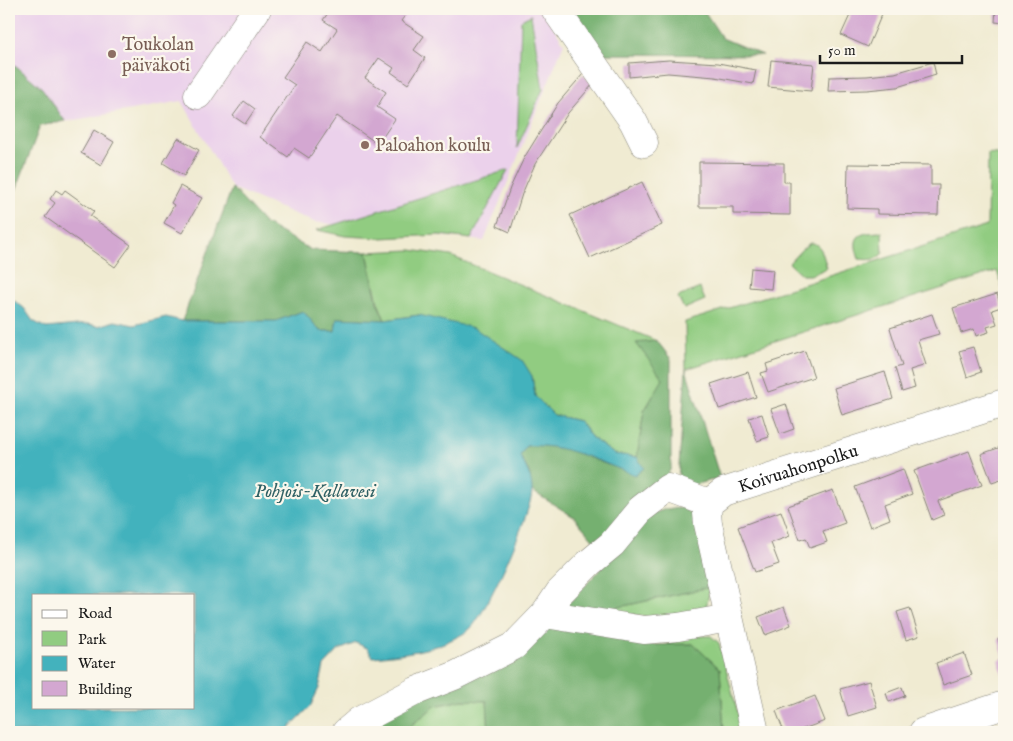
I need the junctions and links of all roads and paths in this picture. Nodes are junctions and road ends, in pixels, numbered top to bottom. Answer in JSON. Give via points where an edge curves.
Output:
{"nodes":[{"id":1,"x":257,"y":9,"type":"edge"},
{"id":2,"x":555,"y":9,"type":"edge"},
{"id":3,"x":198,"y":95,"type":"dead end"},
{"id":4,"x":644,"y":143,"type":"dead end"},
{"id":5,"x":1004,"y":403,"type":"edge"},
{"id":6,"x":709,"y":503,"type":"junction"},
{"id":7,"x":545,"y":614,"type":"junction"},
{"id":8,"x":729,"y":618,"type":"junction"},
{"id":9,"x":1004,"y":705,"type":"edge"},
{"id":10,"x":346,"y":732,"type":"edge"},
{"id":11,"x":755,"y":732,"type":"edge"},
{"id":12,"x":923,"y":732,"type":"edge"}],
"edges":[{"from":1,"to":3,"type":"street"},
{"from":2,"to":4,"type":"street","via":[[633,121]]},
{"from":5,"to":6,"type":"street","name":"Koivuahonpolku","via":[[723,492]]},
{"from":6,"to":7,"type":"street","via":[[668,488],[641,509],[612,544],[588,563],[559,593]]},
{"from":6,"to":8,"type":"street","via":[[708,524]]},
{"from":7,"to":8,"type":"street","via":[[644,630]]},
{"from":7,"to":10,"type":"street","via":[[514,646],[416,691],[359,721]]},
{"from":8,"to":11,"type":"street"},
{"from":9,"to":12,"type":"street"}]}
